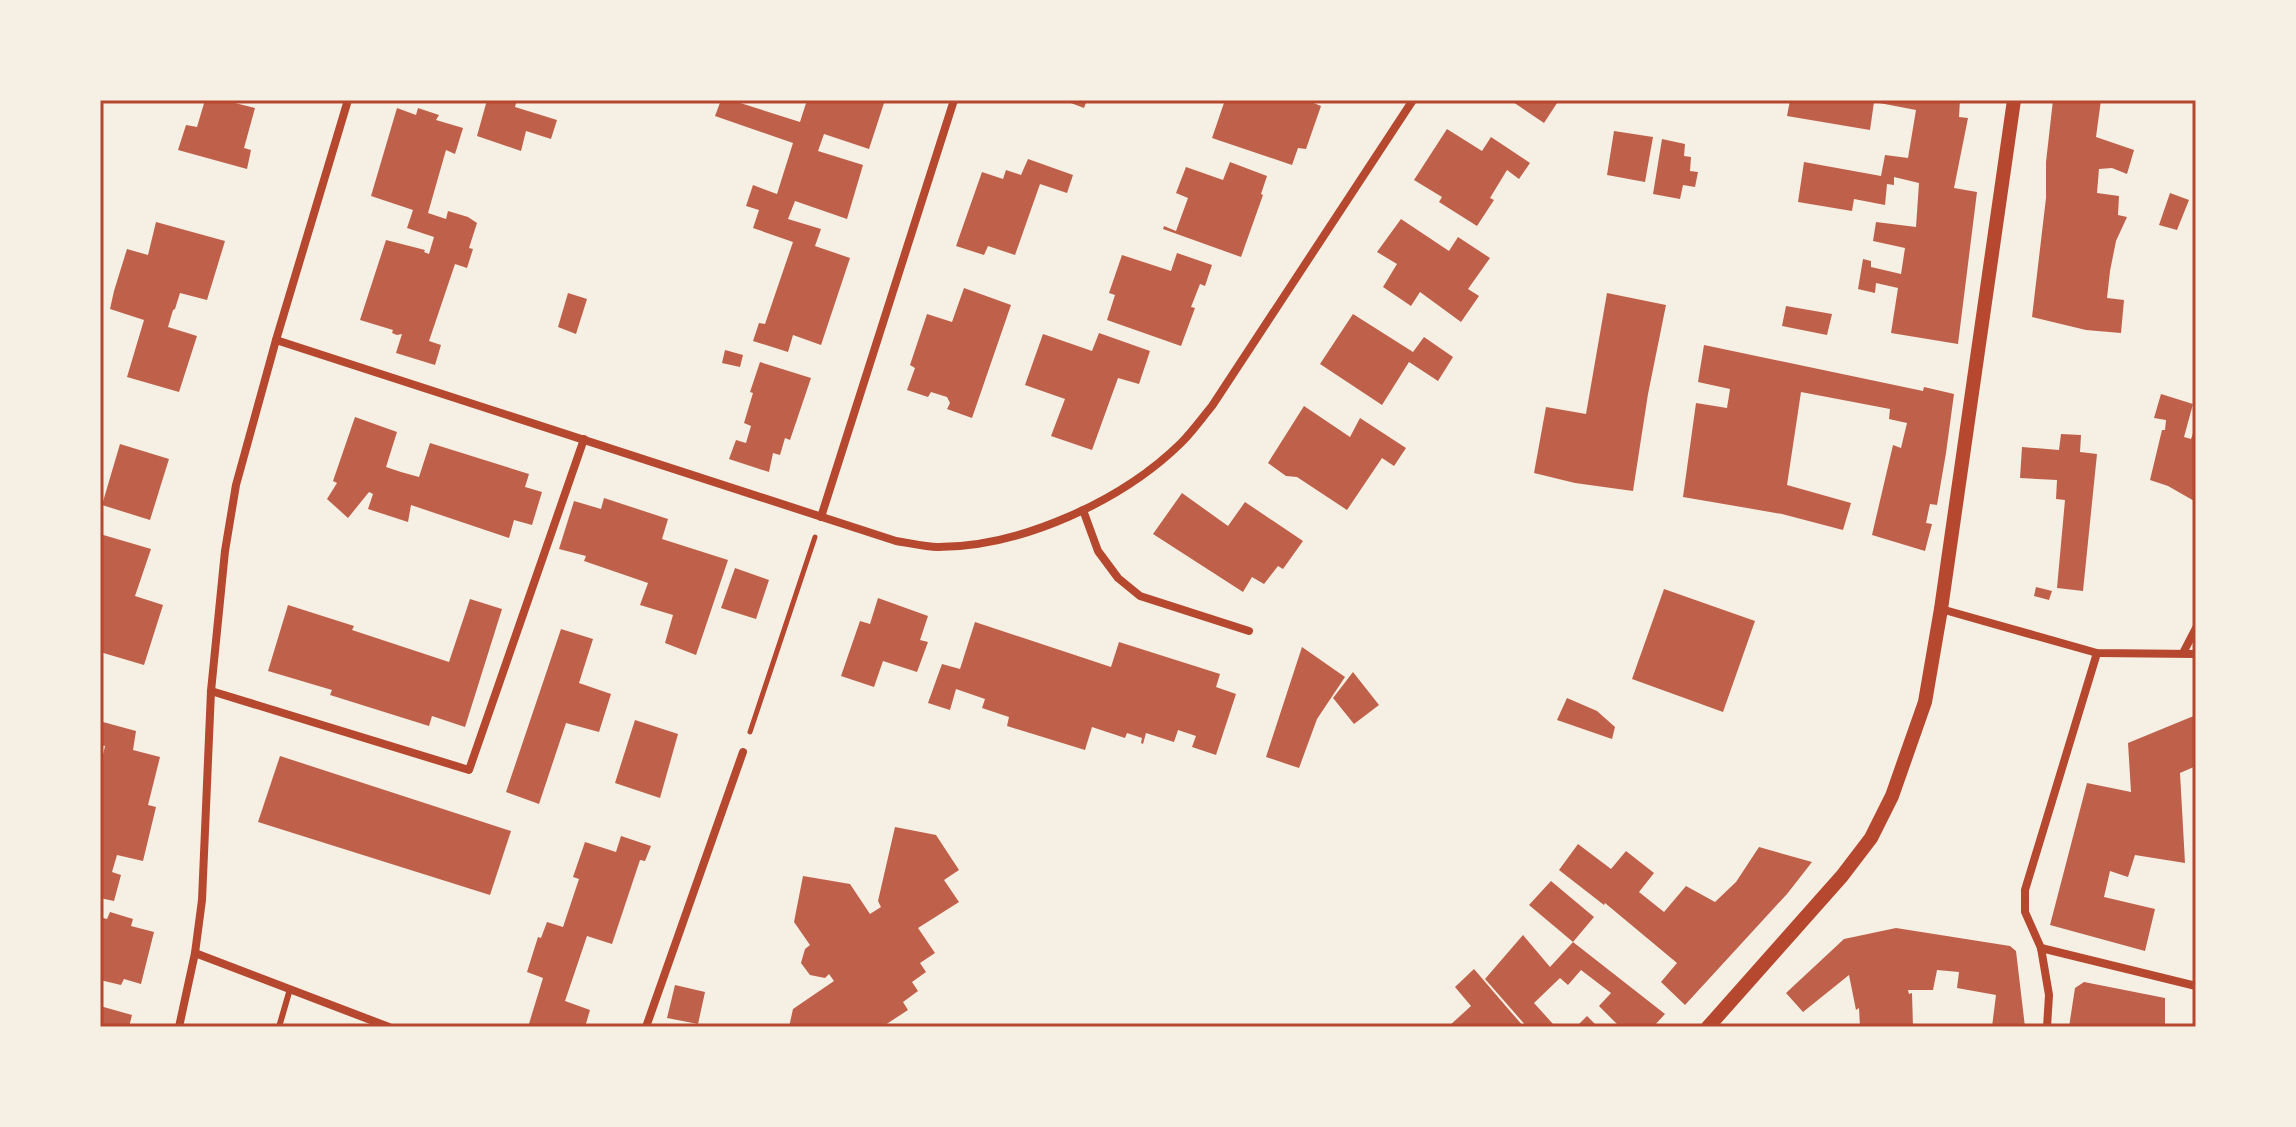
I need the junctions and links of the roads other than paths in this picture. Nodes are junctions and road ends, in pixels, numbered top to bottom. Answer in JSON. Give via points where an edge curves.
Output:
{"nodes":[{"id":1,"x":348,"y":100,"type":"edge"},
{"id":2,"x":954,"y":100,"type":"edge"},
{"id":3,"x":1413,"y":100,"type":"edge"},
{"id":4,"x":2014,"y":100,"type":"edge"},
{"id":5,"x":276,"y":340,"type":"junction"},
{"id":6,"x":584,"y":439,"type":"junction"},
{"id":7,"x":1083,"y":510,"type":"junction"},
{"id":8,"x":821,"y":517,"type":"junction"},
{"id":9,"x":1941,"y":609,"type":"junction"},
{"id":10,"x":2196,"y":628,"type":"edge"},
{"id":11,"x":1249,"y":631,"type":"dead end"},
{"id":12,"x":2097,"y":653,"type":"junction"},
{"id":13,"x":2183,"y":653,"type":"junction"},
{"id":14,"x":2196,"y":654,"type":"edge"},
{"id":15,"x":211,"y":691,"type":"junction"},
{"id":16,"x":743,"y":752,"type":"road end"},
{"id":17,"x":2041,"y":948,"type":"junction"},
{"id":18,"x":195,"y":953,"type":"junction"},
{"id":19,"x":2196,"y":986,"type":"edge"},
{"id":20,"x":290,"y":989,"type":"junction"},
{"id":21,"x":179,"y":1027,"type":"edge"},
{"id":22,"x":279,"y":1027,"type":"edge"},
{"id":23,"x":389,"y":1027,"type":"edge"},
{"id":24,"x":646,"y":1027,"type":"edge"},
{"id":25,"x":1708,"y":1027,"type":"edge"},
{"id":26,"x":2047,"y":1027,"type":"edge"}],
"edges":[{"from":1,"to":5,"type":"street"},
{"from":2,"to":8,"type":"street"},
{"from":3,"to":7,"type":"street","via":[[1212,406],[1171,452]]},
{"from":4,"to":9,"type":"street"},
{"from":5,"to":6,"type":"street"},
{"from":5,"to":15,"type":"street","via":[[236,485]]},
{"from":6,"to":8,"type":"street"},
{"from":6,"to":15,"type":"street","via":[[469,770]]},
{"from":7,"to":8,"type":"street","via":[[1023,534],[937,547],[896,541]]},
{"from":7,"to":11,"type":"street","via":[[1098,551],[1140,596]]},
{"from":9,"to":12,"type":"street"},
{"from":9,"to":25,"type":"street","via":[[1925,702],[1892,796],[1871,838]]},
{"from":10,"to":13,"type":"street"},
{"from":12,"to":13,"type":"street"},
{"from":12,"to":17,"type":"street","via":[[2025,890],[2025,912]]},
{"from":13,"to":14,"type":"street"},
{"from":15,"to":18,"type":"street"},
{"from":16,"to":24,"type":"street"},
{"from":17,"to":19,"type":"street"},
{"from":17,"to":26,"type":"street","via":[[2049,995]]},
{"from":18,"to":20,"type":"street"},
{"from":18,"to":21,"type":"street"},
{"from":20,"to":22,"type":"lane"},
{"from":20,"to":23,"type":"street"}]}
